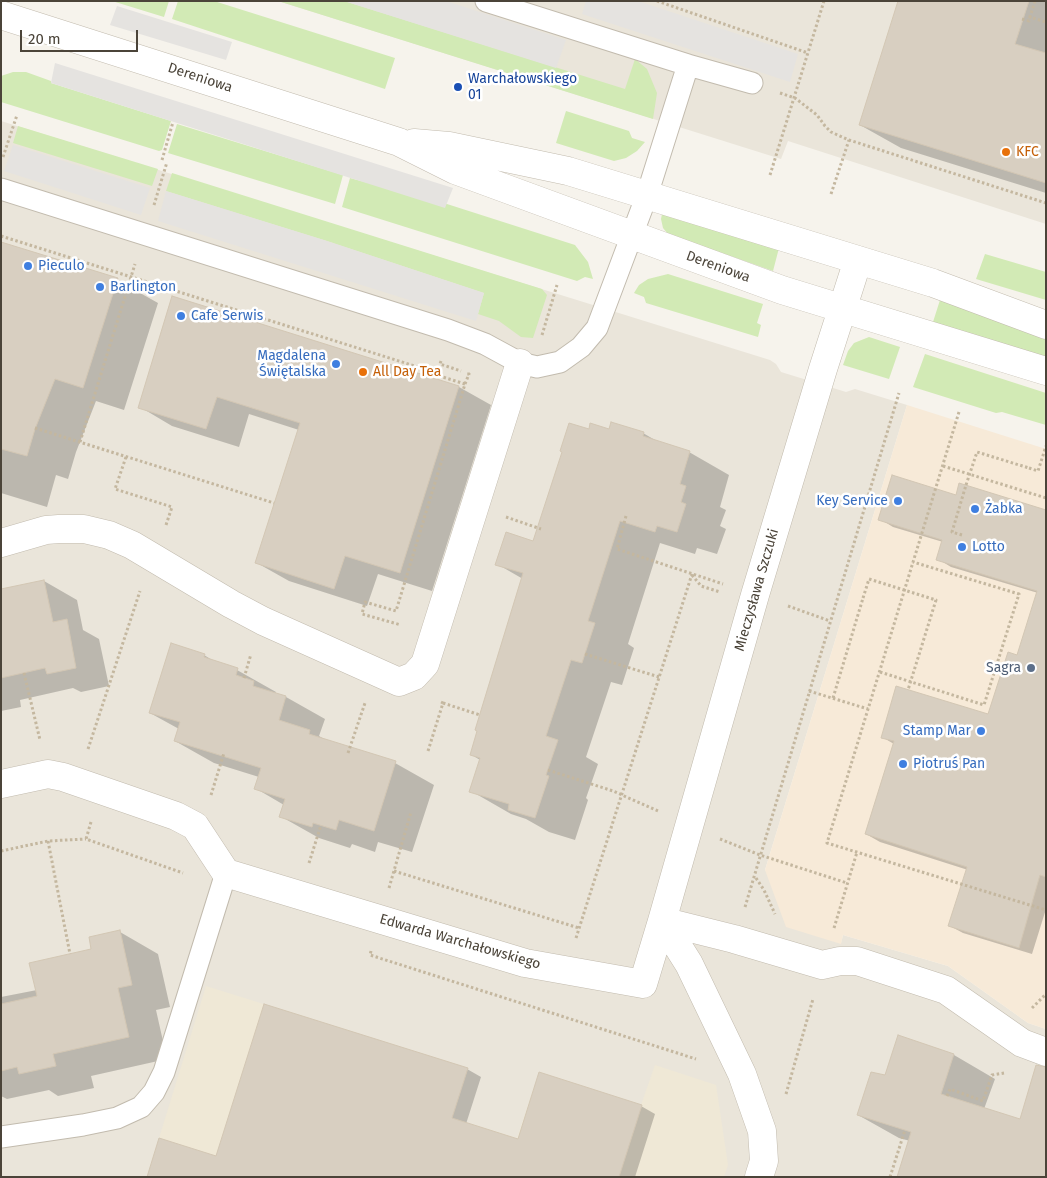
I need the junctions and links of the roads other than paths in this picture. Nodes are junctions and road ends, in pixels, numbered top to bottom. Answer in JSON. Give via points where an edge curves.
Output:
{"nodes":[{"id":1,"x":486,"y":1,"type":"edge"},
{"id":2,"x":540,"y":9,"type":"edge"},
{"id":3,"x":1,"y":15,"type":"edge"},
{"id":4,"x":688,"y":65,"type":"junction"},
{"id":5,"x":752,"y":83,"type":"road end"},
{"id":6,"x":399,"y":142,"type":"junction"},
{"id":7,"x":1,"y":190,"type":"edge"},
{"id":8,"x":647,"y":195,"type":"junction"},
{"id":9,"x":632,"y":236,"type":"junction"},
{"id":10,"x":858,"y":260,"type":"junction"},
{"id":11,"x":843,"y":309,"type":"junction"},
{"id":12,"x":1046,"y":325,"type":"edge"},
{"id":13,"x":520,"y":364,"type":"junction"},
{"id":14,"x":1046,"y":371,"type":"edge"},
{"id":15,"x":1,"y":543,"type":"edge"},
{"id":16,"x":1,"y":784,"type":"edge"},
{"id":17,"x":224,"y":880,"type":"junction"},
{"id":18,"x":662,"y":921,"type":"junction"},
{"id":19,"x":1046,"y":1052,"type":"edge"},
{"id":20,"x":1,"y":1137,"type":"edge"},
{"id":21,"x":760,"y":1177,"type":"edge"}],
"edges":[{"from":1,"to":2,"type":"lane"},
{"from":2,"to":4,"type":"lane"},
{"from":3,"to":6,"type":"street","name":"Dereniowa"},
{"from":4,"to":5,"type":"lane"},
{"from":4,"to":8,"type":"lane"},
{"from":6,"to":8,"type":"street","name":"Dereniowa","via":[[449,146],[568,172]]},
{"from":6,"to":9,"type":"street","name":"Dereniowa","via":[[455,170]]},
{"from":7,"to":13,"type":"lane","via":[[448,330],[485,344]]},
{"from":8,"to":9,"type":"lane"},
{"from":8,"to":10,"type":"street","name":"Dereniowa"},
{"from":9,"to":11,"type":"street","name":"Dereniowa"},
{"from":9,"to":13,"type":"lane","via":[[597,328],[581,347],[560,362],[537,367]]},
{"from":10,"to":11,"type":"street","name":"Mieczysława Szczuki"},
{"from":10,"to":12,"type":"street","name":"Dereniowa","via":[[933,283]]},
{"from":11,"to":14,"type":"street","name":"Dereniowa"},
{"from":11,"to":18,"type":"street","name":"Mieczysława Szczuki","via":[[755,595]]},
{"from":13,"to":15,"type":"street","via":[[425,664],[414,676],[399,682],[239,609],[152,556],[109,535],[78,529],[46,530]]},
{"from":16,"to":17,"type":"street","via":[[48,774],[176,816],[195,826]]},
{"from":17,"to":18,"type":"street","name":"Edwarda Warchałowskiego","via":[[525,963],[643,984]]},
{"from":17,"to":20,"type":"lane","via":[[164,1072],[154,1092],[141,1107],[100,1122]]},
{"from":18,"to":19,"type":"street","via":[[734,938],[822,965],[857,961],[946,990],[1022,1042]]},
{"from":18,"to":21,"type":"street","via":[[688,964],[742,1074],[762,1131],[764,1161]]}]}
